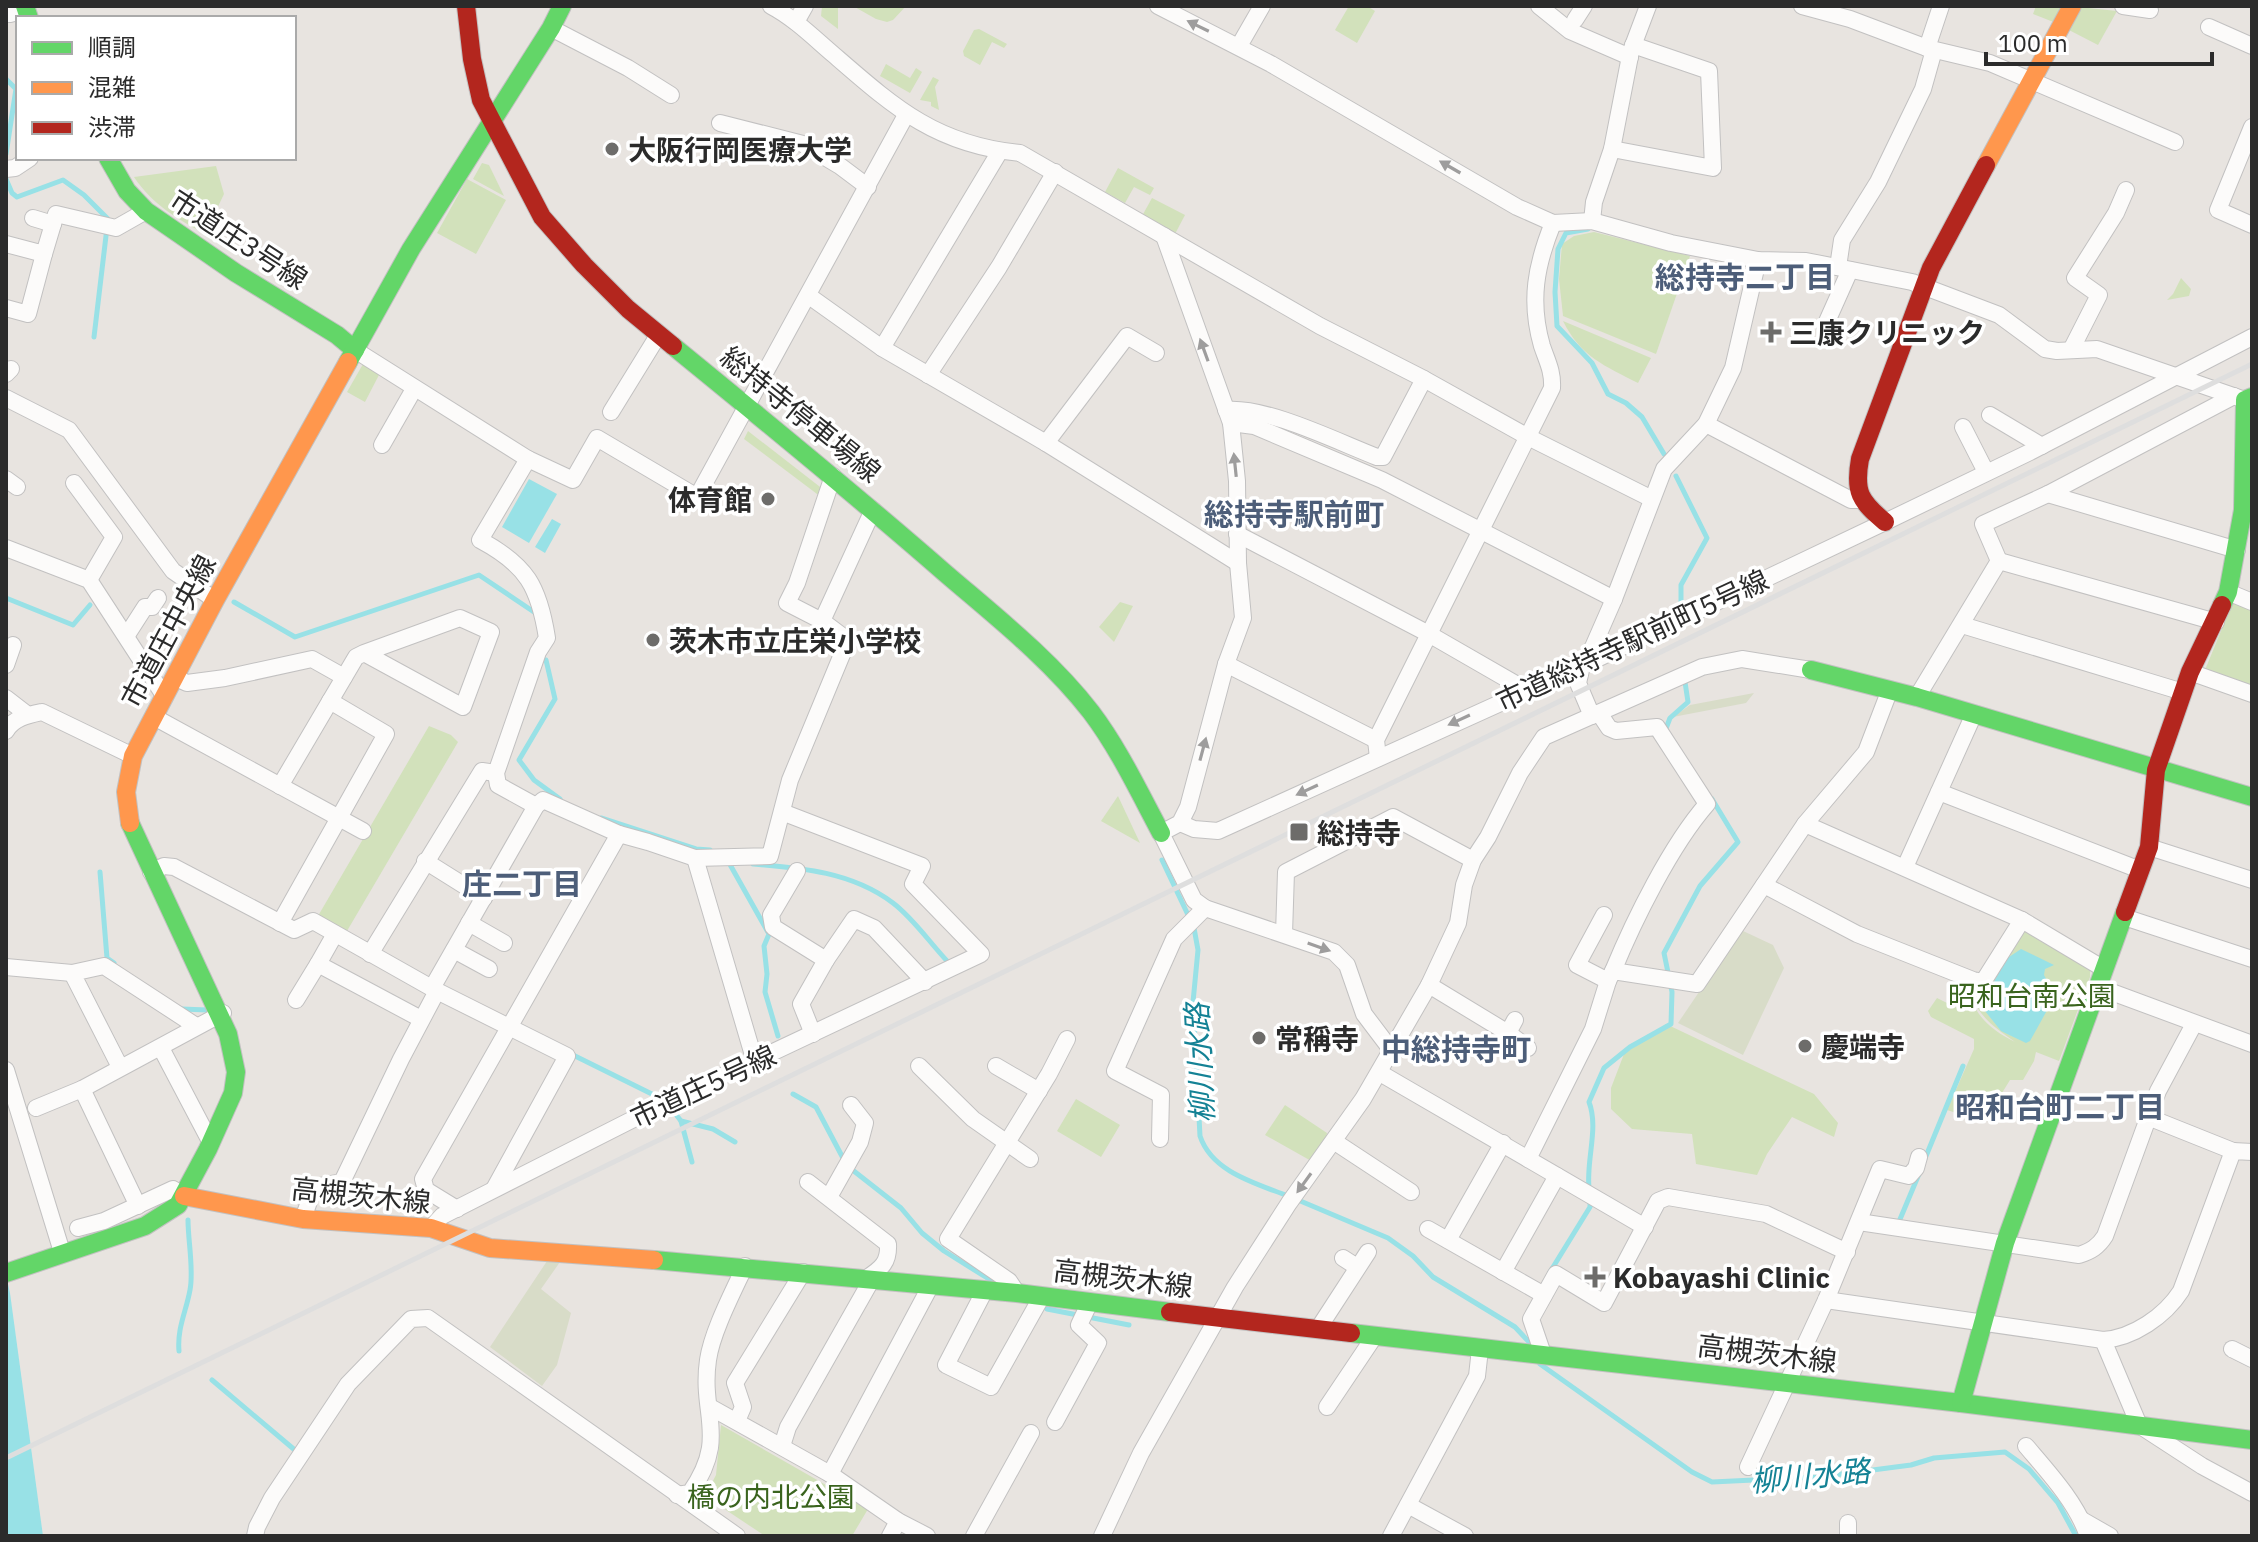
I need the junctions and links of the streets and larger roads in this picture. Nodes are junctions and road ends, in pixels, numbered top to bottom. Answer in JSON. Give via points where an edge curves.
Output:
{"nodes":[{"id":1,"x":466,"y":6,"type":"edge"},
{"id":2,"x":562,"y":6,"type":"edge"},
{"id":3,"x":771,"y":6,"type":"edge"},
{"id":4,"x":805,"y":6,"type":"edge"},
{"id":5,"x":1158,"y":6,"type":"edge"},
{"id":6,"x":1262,"y":6,"type":"edge"},
{"id":7,"x":1539,"y":6,"type":"edge"},
{"id":8,"x":1648,"y":6,"type":"edge"},
{"id":9,"x":1802,"y":6,"type":"edge"},
{"id":10,"x":1941,"y":6,"type":"edge"},
{"id":11,"x":2072,"y":6,"type":"edge"},
{"id":12,"x":2123,"y":6,"type":"edge"},
{"id":13,"x":2150,"y":10,"type":"dead end"},
{"id":14,"x":1852,"y":12,"type":"edge"},
{"id":15,"x":796,"y":22,"type":"junction"},
{"id":16,"x":2209,"y":27,"type":"dead end"},
{"id":17,"x":551,"y":28,"type":"junction"},
{"id":18,"x":1239,"y":46,"type":"junction"},
{"id":19,"x":2252,"y":46,"type":"edge"},
{"id":20,"x":1930,"y":49,"type":"junction"},
{"id":21,"x":1632,"y":51,"type":"junction"},
{"id":22,"x":2033,"y":80,"type":"junction"},
{"id":23,"x":671,"y":95,"type":"dead end"},
{"id":24,"x":906,"y":115,"type":"junction"},
{"id":25,"x":492,"y":122,"type":"junction"},
{"id":26,"x":720,"y":123,"type":"dead end"},
{"id":27,"x":2252,"y":127,"type":"edge"},
{"id":28,"x":2175,"y":142,"type":"dead end"},
{"id":29,"x":1612,"y":149,"type":"junction"},
{"id":30,"x":1000,"y":151,"type":"junction"},
{"id":31,"x":27,"y":160,"type":"edge"},
{"id":32,"x":109,"y":160,"type":"edge"},
{"id":33,"x":6,"y":169,"type":"edge"},
{"id":34,"x":1055,"y":172,"type":"junction"},
{"id":35,"x":868,"y":187,"type":"junction"},
{"id":36,"x":2126,"y":190,"type":"dead end"},
{"id":37,"x":146,"y":211,"type":"junction"},
{"id":38,"x":33,"y":218,"type":"dead end"},
{"id":39,"x":1592,"y":221,"type":"junction"},
{"id":40,"x":1553,"y":223,"type":"junction"},
{"id":41,"x":53,"y":224,"type":"junction"},
{"id":42,"x":2252,"y":225,"type":"edge"},
{"id":43,"x":1164,"y":236,"type":"junction"},
{"id":44,"x":6,"y":244,"type":"edge"},
{"id":45,"x":44,"y":254,"type":"junction"},
{"id":46,"x":1758,"y":260,"type":"junction"},
{"id":47,"x":1844,"y":268,"type":"junction"},
{"id":48,"x":1924,"y":286,"type":"junction"},
{"id":49,"x":809,"y":296,"type":"junction"},
{"id":50,"x":6,"y":308,"type":"edge"},
{"id":51,"x":1825,"y":326,"type":"dead end"},
{"id":52,"x":659,"y":334,"type":"junction"},
{"id":53,"x":2252,"y":337,"type":"edge"},
{"id":54,"x":882,"y":348,"type":"junction"},
{"id":55,"x":355,"y":350,"type":"junction"},
{"id":56,"x":2071,"y":350,"type":"junction"},
{"id":57,"x":1156,"y":353,"type":"dead end"},
{"id":58,"x":928,"y":375,"type":"junction"},
{"id":59,"x":2177,"y":376,"type":"junction"},
{"id":60,"x":1424,"y":379,"type":"junction"},
{"id":61,"x":414,"y":389,"type":"junction"},
{"id":62,"x":6,"y":398,"type":"edge"},
{"id":63,"x":2244,"y":398,"type":"edge"},
{"id":64,"x":747,"y":405,"type":"junction"},
{"id":65,"x":611,"y":412,"type":"dead end"},
{"id":66,"x":1990,"y":415,"type":"dead end"},
{"id":67,"x":1228,"y":417,"type":"junction"},
{"id":68,"x":1706,"y":424,"type":"junction"},
{"id":69,"x":1963,"y":427,"type":"dead end"},
{"id":70,"x":1528,"y":437,"type":"junction"},
{"id":71,"x":1046,"y":443,"type":"junction"},
{"id":72,"x":382,"y":445,"type":"dead end"},
{"id":73,"x":2042,"y":446,"type":"junction"},
{"id":74,"x":528,"y":459,"type":"junction"},
{"id":75,"x":1986,"y":472,"type":"junction"},
{"id":76,"x":833,"y":476,"type":"junction"},
{"id":77,"x":74,"y":483,"type":"dead end"},
{"id":78,"x":2048,"y":494,"type":"junction"},
{"id":79,"x":1652,"y":499,"type":"junction"},
{"id":80,"x":1861,"y":500,"type":"junction"},
{"id":81,"x":873,"y":510,"type":"junction"},
{"id":82,"x":2248,"y":511,"type":"edge"},
{"id":83,"x":1885,"y":522,"type":"junction"},
{"id":84,"x":1479,"y":532,"type":"junction"},
{"id":85,"x":1237,"y":534,"type":"junction"},
{"id":86,"x":6,"y":548,"type":"edge"},
{"id":87,"x":2237,"y":550,"type":"junction"},
{"id":88,"x":1999,"y":561,"type":"junction"},
{"id":89,"x":1238,"y":563,"type":"junction"},
{"id":90,"x":89,"y":580,"type":"junction"},
{"id":91,"x":2228,"y":592,"type":"junction"},
{"id":92,"x":158,"y":598,"type":"dead end"},
{"id":93,"x":1614,"y":599,"type":"junction"},
{"id":94,"x":215,"y":600,"type":"junction"},
{"id":95,"x":2252,"y":602,"type":"edge"},
{"id":96,"x":822,"y":621,"type":"junction"},
{"id":97,"x":2216,"y":622,"type":"junction"},
{"id":98,"x":1962,"y":625,"type":"junction"},
{"id":99,"x":1427,"y":633,"type":"junction"},
{"id":100,"x":127,"y":635,"type":"junction"},
{"id":101,"x":13,"y":645,"type":"dead end"},
{"id":102,"x":364,"y":653,"type":"junction"},
{"id":103,"x":1226,"y":664,"type":"junction"},
{"id":104,"x":6,"y":665,"type":"edge"},
{"id":105,"x":1582,"y":666,"type":"junction"},
{"id":106,"x":1811,"y":670,"type":"joint"},
{"id":107,"x":2190,"y":672,"type":"junction"},
{"id":108,"x":174,"y":677,"type":"junction"},
{"id":109,"x":344,"y":677,"type":"junction"},
{"id":110,"x":1526,"y":690,"type":"junction"},
{"id":111,"x":1889,"y":692,"type":"junction"},
{"id":112,"x":2183,"y":692,"type":"junction"},
{"id":113,"x":2252,"y":694,"type":"edge"},
{"id":114,"x":165,"y":697,"type":"junction"},
{"id":115,"x":1917,"y":697,"type":"junction"},
{"id":116,"x":6,"y":698,"type":"edge"},
{"id":117,"x":330,"y":701,"type":"junction"},
{"id":118,"x":1596,"y":714,"type":"junction"},
{"id":119,"x":1974,"y":714,"type":"junction"},
{"id":120,"x":28,"y":715,"type":"junction"},
{"id":121,"x":154,"y":717,"type":"junction"},
{"id":122,"x":7,"y":726,"type":"edge"},
{"id":123,"x":1376,"y":740,"type":"junction"},
{"id":124,"x":133,"y":756,"type":"junction"},
{"id":125,"x":1378,"y":758,"type":"junction"},
{"id":126,"x":2156,"y":770,"type":"junction"},
{"id":127,"x":496,"y":773,"type":"junction"},
{"id":128,"x":280,"y":786,"type":"junction"},
{"id":129,"x":1939,"y":792,"type":"junction"},
{"id":130,"x":2252,"y":797,"type":"edge"},
{"id":131,"x":536,"y":806,"type":"junction"},
{"id":132,"x":782,"y":812,"type":"junction"},
{"id":133,"x":338,"y":818,"type":"junction"},
{"id":134,"x":1180,"y":823,"type":"junction"},
{"id":135,"x":1805,"y":824,"type":"junction"},
{"id":136,"x":363,"y":831,"type":"dead end"},
{"id":137,"x":1161,"y":833,"type":"junction"},
{"id":138,"x":619,"y":834,"type":"junction"},
{"id":139,"x":2149,"y":847,"type":"junction"},
{"id":140,"x":695,"y":858,"type":"junction"},
{"id":141,"x":1473,"y":860,"type":"junction"},
{"id":142,"x":425,"y":861,"type":"junction"},
{"id":143,"x":1905,"y":867,"type":"junction"},
{"id":144,"x":2140,"y":870,"type":"junction"},
{"id":145,"x":797,"y":871,"type":"dead end"},
{"id":146,"x":151,"y":872,"type":"junction"},
{"id":147,"x":2252,"y":880,"type":"edge"},
{"id":148,"x":1764,"y":885,"type":"junction"},
{"id":149,"x":484,"y":898,"type":"junction"},
{"id":150,"x":1205,"y":908,"type":"junction"},
{"id":151,"x":1604,"y":915,"type":"dead end"},
{"id":152,"x":2124,"y":917,"type":"junction"},
{"id":153,"x":2022,"y":920,"type":"junction"},
{"id":154,"x":280,"y":923,"type":"junction"},
{"id":155,"x":469,"y":923,"type":"junction"},
{"id":156,"x":335,"y":934,"type":"junction"},
{"id":157,"x":1284,"y":934,"type":"junction"},
{"id":158,"x":504,"y":943,"type":"dead end"},
{"id":159,"x":454,"y":950,"type":"junction"},
{"id":160,"x":370,"y":954,"type":"junction"},
{"id":161,"x":2252,"y":959,"type":"edge"},
{"id":162,"x":826,"y":960,"type":"junction"},
{"id":163,"x":318,"y":964,"type":"junction"},
{"id":164,"x":6,"y":967,"type":"edge"},
{"id":165,"x":489,"y":969,"type":"dead end"},
{"id":166,"x":72,"y":973,"type":"junction"},
{"id":167,"x":1611,"y":976,"type":"junction"},
{"id":168,"x":2101,"y":978,"type":"junction"},
{"id":169,"x":925,"y":982,"type":"junction"},
{"id":170,"x":1429,"y":985,"type":"junction"},
{"id":171,"x":434,"y":989,"type":"junction"},
{"id":172,"x":296,"y":1000,"type":"dead end"},
{"id":173,"x":221,"y":1014,"type":"junction"},
{"id":174,"x":421,"y":1019,"type":"junction"},
{"id":175,"x":2194,"y":1024,"type":"junction"},
{"id":176,"x":196,"y":1026,"type":"junction"},
{"id":177,"x":508,"y":1028,"type":"junction"},
{"id":178,"x":813,"y":1034,"type":"junction"},
{"id":179,"x":1067,"y":1039,"type":"dead end"},
{"id":180,"x":2252,"y":1044,"type":"edge"},
{"id":181,"x":161,"y":1048,"type":"junction"},
{"id":182,"x":1528,"y":1048,"type":"dead end"},
{"id":183,"x":1392,"y":1051,"type":"junction"},
{"id":184,"x":755,"y":1062,"type":"junction"},
{"id":185,"x":919,"y":1066,"type":"dead end"},
{"id":186,"x":996,"y":1066,"type":"dead end"},
{"id":187,"x":120,"y":1067,"type":"junction"},
{"id":188,"x":6,"y":1070,"type":"edge"},
{"id":189,"x":1380,"y":1073,"type":"junction"},
{"id":190,"x":82,"y":1089,"type":"junction"},
{"id":191,"x":1039,"y":1091,"type":"junction"},
{"id":192,"x":851,"y":1105,"type":"dead end"},
{"id":193,"x":36,"y":1108,"type":"dead end"},
{"id":194,"x":2148,"y":1117,"type":"junction"},
{"id":195,"x":1160,"y":1139,"type":"dead end"},
{"id":196,"x":1008,"y":1142,"type":"junction"},
{"id":197,"x":1335,"y":1142,"type":"junction"},
{"id":198,"x":211,"y":1143,"type":"junction"},
{"id":199,"x":1503,"y":1143,"type":"junction"},
{"id":200,"x":2233,"y":1151,"type":"junction"},
{"id":201,"x":2252,"y":1152,"type":"edge"},
{"id":202,"x":1919,"y":1157,"type":"dead end"},
{"id":203,"x":1030,"y":1159,"type":"dead end"},
{"id":204,"x":1528,"y":1159,"type":"junction"},
{"id":205,"x":1557,"y":1176,"type":"junction"},
{"id":206,"x":808,"y":1182,"type":"dead end"},
{"id":207,"x":494,"y":1189,"type":"junction"},
{"id":208,"x":1411,"y":1192,"type":"dead end"},
{"id":209,"x":184,"y":1196,"type":"junction"},
{"id":210,"x":829,"y":1197,"type":"junction"},
{"id":211,"x":138,"y":1206,"type":"junction"},
{"id":212,"x":457,"y":1209,"type":"junction"},
{"id":213,"x":303,"y":1219,"type":"junction"},
{"id":214,"x":1859,"y":1222,"type":"junction"},
{"id":215,"x":1645,"y":1227,"type":"junction"},
{"id":216,"x":78,"y":1228,"type":"dead end"},
{"id":217,"x":431,"y":1228,"type":"junction"},
{"id":218,"x":1428,"y":1229,"type":"dead end"},
{"id":219,"x":1448,"y":1240,"type":"junction"},
{"id":220,"x":2005,"y":1243,"type":"junction"},
{"id":221,"x":62,"y":1252,"type":"junction"},
{"id":222,"x":1368,"y":1252,"type":"dead end"},
{"id":223,"x":1847,"y":1252,"type":"junction"},
{"id":224,"x":745,"y":1266,"type":"junction"},
{"id":225,"x":803,"y":1272,"type":"junction"},
{"id":226,"x":1503,"y":1272,"type":"junction"},
{"id":227,"x":6,"y":1273,"type":"edge"},
{"id":228,"x":870,"y":1279,"type":"junction"},
{"id":229,"x":931,"y":1285,"type":"junction"},
{"id":230,"x":985,"y":1290,"type":"junction"},
{"id":231,"x":1017,"y":1293,"type":"junction"},
{"id":232,"x":1544,"y":1295,"type":"junction"},
{"id":233,"x":1042,"y":1296,"type":"junction"},
{"id":234,"x":1826,"y":1300,"type":"junction"},
{"id":235,"x":1090,"y":1302,"type":"junction"},
{"id":236,"x":1217,"y":1318,"type":"junction"},
{"id":237,"x":1985,"y":1322,"type":"junction"},
{"id":238,"x":719,"y":1326,"type":"junction"},
{"id":239,"x":1318,"y":1329,"type":"junction"},
{"id":240,"x":1374,"y":1337,"type":"junction"},
{"id":241,"x":2103,"y":1340,"type":"junction"},
{"id":242,"x":1480,"y":1349,"type":"junction"},
{"id":243,"x":2232,"y":1349,"type":"dead end"},
{"id":244,"x":1543,"y":1354,"type":"junction"},
{"id":245,"x":2252,"y":1359,"type":"edge"},
{"id":246,"x":1787,"y":1384,"type":"junction"},
{"id":247,"x":1961,"y":1403,"type":"junction"},
{"id":248,"x":710,"y":1407,"type":"junction"},
{"id":249,"x":1327,"y":1407,"type":"dead end"},
{"id":250,"x":737,"y":1421,"type":"junction"},
{"id":251,"x":1055,"y":1422,"type":"dead end"},
{"id":252,"x":2139,"y":1425,"type":"junction"},
{"id":253,"x":1031,"y":1433,"type":"dead end"},
{"id":254,"x":2252,"y":1440,"type":"edge"},
{"id":255,"x":782,"y":1446,"type":"junction"},
{"id":256,"x":2026,"y":1446,"type":"dead end"},
{"id":257,"x":1748,"y":1467,"type":"dead end"},
{"id":258,"x":830,"y":1474,"type":"junction"},
{"id":259,"x":702,"y":1475,"type":"junction"},
{"id":260,"x":2252,"y":1493,"type":"edge"},
{"id":261,"x":677,"y":1495,"type":"junction"},
{"id":262,"x":1408,"y":1505,"type":"junction"},
{"id":263,"x":898,"y":1521,"type":"junction"},
{"id":264,"x":2085,"y":1528,"type":"edge"},
{"id":265,"x":255,"y":1536,"type":"edge"},
{"id":266,"x":737,"y":1536,"type":"edge"},
{"id":267,"x":890,"y":1536,"type":"edge"},
{"id":268,"x":927,"y":1536,"type":"edge"},
{"id":269,"x":974,"y":1536,"type":"edge"},
{"id":270,"x":1102,"y":1536,"type":"edge"},
{"id":271,"x":1391,"y":1536,"type":"edge"},
{"id":272,"x":1465,"y":1536,"type":"edge"},
{"id":273,"x":2110,"y":1536,"type":"edge"}],
"edges":[{"from":1,"to":25,"type":"street","name":"総持寺停車場線","via":[[481,100]]},
{"from":2,"to":17,"type":"street","name":"市道庄中央線"},
{"from":3,"to":15,"type":"street"},
{"from":4,"to":15,"type":"street"},
{"from":18,"to":5,"type":"street","one_way":true},
{"from":6,"to":18,"type":"street"},
{"from":7,"to":21,"type":"street","via":[[1570,31]]},
{"from":8,"to":21,"type":"street"},
{"from":9,"to":14,"type":"street"},
{"from":10,"to":20,"type":"street"},
{"from":11,"to":22,"type":"street"},
{"from":12,"to":13,"type":"street"},
{"from":14,"to":20,"type":"street"},
{"from":15,"to":24,"type":"street"},
{"from":16,"to":19,"type":"street"},
{"from":17,"to":23,"type":"street"},
{"from":17,"to":25,"type":"street","name":"市道庄中央線"},
{"from":40,"to":18,"type":"street","one_way":true},
{"from":20,"to":22,"type":"street"},
{"from":20,"to":47,"type":"street","via":[[1923,89],[1878,182],[1842,240]]},
{"from":21,"to":29,"type":"street"},
{"from":21,"to":29,"type":"street","via":[[1709,71],[1713,168]]},
{"from":22,"to":28,"type":"street"},
{"from":22,"to":48,"type":"street"},
{"from":24,"to":30,"type":"street"},
{"from":24,"to":35,"type":"street"},
{"from":25,"to":52,"type":"street","name":"総持寺停車場線","via":[[542,217],[628,309]]},
{"from":25,"to":55,"type":"street","name":"市道庄中央線","via":[[411,249]]},
{"from":26,"to":35,"type":"street","via":[[803,144]]},
{"from":27,"to":42,"type":"street","via":[[2218,210]]},
{"from":29,"to":39,"type":"street"},
{"from":30,"to":34,"type":"street","via":[[1020,153]]},
{"from":30,"to":54,"type":"street"},
{"from":31,"to":33,"type":"street"},
{"from":32,"to":37,"type":"street","name":"市道庄3号線"},
{"from":34,"to":43,"type":"street"},
{"from":34,"to":58,"type":"street"},
{"from":35,"to":49,"type":"street"},
{"from":36,"to":56,"type":"street","via":[[2075,278],[2099,295]]},
{"from":37,"to":41,"type":"street","via":[[114,227],[56,214]]},
{"from":37,"to":55,"type":"street","name":"市道庄3号線"},
{"from":38,"to":41,"type":"street"},
{"from":39,"to":40,"type":"street"},
{"from":39,"to":46,"type":"street"},
{"from":40,"to":70,"type":"street","via":[[1540,257],[1536,299],[1552,388]]},
{"from":41,"to":45,"type":"street"},
{"from":43,"to":60,"type":"street"},
{"from":67,"to":43,"type":"street","one_way":true},
{"from":44,"to":45,"type":"street"},
{"from":45,"to":50,"type":"street","via":[[28,314]]},
{"from":46,"to":47,"type":"street"},
{"from":46,"to":68,"type":"street","via":[[1733,368]]},
{"from":47,"to":48,"type":"street"},
{"from":47,"to":51,"type":"street"},
{"from":48,"to":56,"type":"street","via":[[1999,315],[2045,349]]},
{"from":48,"to":80,"type":"street","via":[[1860,459],[1855,480]]},
{"from":49,"to":54,"type":"street"},
{"from":49,"to":64,"type":"street"},
{"from":52,"to":64,"type":"street","name":"総持寺停車場線"},
{"from":52,"to":65,"type":"street"},
{"from":53,"to":59,"type":"street","name":"市道総持寺駅前町5号線"},
{"from":54,"to":58,"type":"street"},
{"from":55,"to":61,"type":"street"},
{"from":55,"to":94,"type":"street","name":"市道庄中央線"},
{"from":56,"to":59,"type":"street","via":[[2097,349]]},
{"from":57,"to":71,"type":"street","via":[[1127,336]]},
{"from":58,"to":71,"type":"street"},
{"from":59,"to":63,"type":"street"},
{"from":59,"to":73,"type":"street","name":"市道総持寺駅前町5号線"},
{"from":60,"to":67,"type":"street","via":[[1383,457],[1241,408]]},
{"from":60,"to":70,"type":"street"},
{"from":61,"to":72,"type":"street"},
{"from":61,"to":74,"type":"street"},
{"from":62,"to":94,"type":"street","via":[[69,430],[173,571]]},
{"from":63,"to":78,"type":"street"},
{"from":63,"to":82,"type":"street"},
{"from":64,"to":74,"type":"street","via":[[697,497],[597,438],[573,480]]},
{"from":64,"to":76,"type":"street","name":"総持寺停車場線"},
{"from":66,"to":73,"type":"street"},
{"from":67,"to":84,"type":"street","via":[[1382,480]]},
{"from":85,"to":67,"type":"street","one_way":true,"via":[[1237,481]]},
{"from":68,"to":79,"type":"street","via":[[1664,469]]},
{"from":68,"to":80,"type":"street","via":[[1851,500]]},
{"from":69,"to":75,"type":"street"},
{"from":70,"to":79,"type":"street"},
{"from":70,"to":84,"type":"street"},
{"from":71,"to":89,"type":"street"},
{"from":73,"to":75,"type":"street","name":"市道総持寺駅前町5号線"},
{"from":74,"to":127,"type":"street","via":[[480,540],[528,574],[547,638]]},
{"from":75,"to":83,"type":"street","name":"市道総持寺駅前町5号線"},
{"from":76,"to":81,"type":"street","name":"総持寺停車場線"},
{"from":76,"to":96,"type":"street","via":[[787,603]]},
{"from":77,"to":90,"type":"street","via":[[114,537]]},
{"from":78,"to":87,"type":"street"},
{"from":78,"to":88,"type":"street","via":[[1983,524]]},
{"from":79,"to":93,"type":"street"},
{"from":80,"to":83,"type":"street"},
{"from":81,"to":96,"type":"street"},
{"from":81,"to":137,"type":"street","name":"総持寺停車場線","via":[[1065,682],[1116,748]]},
{"from":82,"to":87,"type":"street"},
{"from":83,"to":105,"type":"street","name":"市道総持寺駅前町5号線"},
{"from":84,"to":93,"type":"street"},
{"from":84,"to":99,"type":"street"},
{"from":85,"to":89,"type":"street"},
{"from":85,"to":99,"type":"street"},
{"from":86,"to":90,"type":"street"},
{"from":87,"to":91,"type":"street"},
{"from":88,"to":97,"type":"street"},
{"from":88,"to":98,"type":"street"},
{"from":89,"to":103,"type":"street","via":[[1243,618]]},
{"from":90,"to":100,"type":"street"},
{"from":91,"to":95,"type":"street"},
{"from":91,"to":97,"type":"street"},
{"from":92,"to":100,"type":"street","via":[[145,607]]},
{"from":93,"to":105,"type":"street"},
{"from":94,"to":108,"type":"street","name":"市道庄中央線"},
{"from":96,"to":132,"type":"street","via":[[846,639]]},
{"from":97,"to":107,"type":"street"},
{"from":98,"to":112,"type":"street"},
{"from":98,"to":115,"type":"street"},
{"from":99,"to":110,"type":"street"},
{"from":99,"to":123,"type":"street"},
{"from":100,"to":114,"type":"street"},
{"from":101,"to":104,"type":"street"},
{"from":102,"to":102,"type":"street","via":[[460,618],[491,632],[463,707]]},
{"from":102,"to":109,"type":"street"},
{"from":103,"to":123,"type":"street"},
{"from":134,"to":103,"type":"street","one_way":true},
{"from":105,"to":110,"type":"street","name":"市道総持寺駅前町5号線"},
{"from":105,"to":118,"type":"street","via":[[1578,683]]},
{"from":106,"to":111,"type":"street"},
{"from":106,"to":118,"type":"street","via":[[1742,659],[1715,664]]},
{"from":107,"to":112,"type":"street"},
{"from":107,"to":113,"type":"street"},
{"from":108,"to":109,"type":"street","via":[[187,683],[312,659]]},
{"from":108,"to":114,"type":"street","name":"市道庄中央線"},
{"from":109,"to":117,"type":"street"},
{"from":110,"to":125,"type":"street","name":"市道総持寺駅前町5号線","one_way":true},
{"from":111,"to":115,"type":"street"},
{"from":111,"to":135,"type":"street","via":[[1866,752]]},
{"from":112,"to":126,"type":"street"},
{"from":114,"to":121,"type":"street","name":"市道庄中央線"},
{"from":115,"to":119,"type":"street"},
{"from":116,"to":120,"type":"street"},
{"from":117,"to":128,"type":"street"},
{"from":117,"to":133,"type":"street","via":[[386,734]]},
{"from":118,"to":141,"type":"street","via":[[1544,737]]},
{"from":118,"to":167,"type":"street","via":[[1616,731],[1657,727],[1707,804],[1690,823],[1626,938]]},
{"from":119,"to":126,"type":"street"},
{"from":119,"to":129,"type":"street"},
{"from":120,"to":122,"type":"street"},
{"from":120,"to":124,"type":"street","via":[[42,712]]},
{"from":121,"to":124,"type":"street","name":"市道庄中央線"},
{"from":121,"to":128,"type":"street"},
{"from":123,"to":125,"type":"street"},
{"from":124,"to":146,"type":"street","name":"市道庄中央線","via":[[126,809]]},
{"from":125,"to":134,"type":"street","name":"市道総持寺駅前町5号線","one_way":true,"via":[[1218,831]]},
{"from":126,"to":130,"type":"street"},
{"from":126,"to":139,"type":"street"},
{"from":127,"to":131,"type":"street","via":[[498,785]]},
{"from":127,"to":142,"type":"street","via":[[482,771]]},
{"from":128,"to":133,"type":"street"},
{"from":129,"to":143,"type":"street"},
{"from":129,"to":144,"type":"street"},
{"from":131,"to":138,"type":"street","via":[[543,800]]},
{"from":131,"to":149,"type":"street"},
{"from":132,"to":140,"type":"street","via":[[770,856]]},
{"from":132,"to":169,"type":"street","name":"市道庄5号線","via":[[922,866],[913,884],[981,954]]},
{"from":133,"to":136,"type":"street"},
{"from":133,"to":154,"type":"street"},
{"from":134,"to":137,"type":"street"},
{"from":135,"to":143,"type":"street"},
{"from":135,"to":148,"type":"street"},
{"from":137,"to":150,"type":"street","via":[[1194,900]]},
{"from":138,"to":140,"type":"street"},
{"from":138,"to":177,"type":"street"},
{"from":139,"to":144,"type":"street"},
{"from":139,"to":147,"type":"street"},
{"from":140,"to":184,"type":"street"},
{"from":141,"to":157,"type":"street","via":[[1393,817],[1286,872]]},
{"from":141,"to":170,"type":"street","via":[[1458,923]]},
{"from":142,"to":149,"type":"street"},
{"from":142,"to":160,"type":"street"},
{"from":143,"to":153,"type":"street"},
{"from":144,"to":152,"type":"street"},
{"from":145,"to":162,"type":"street","via":[[771,915],[773,927]]},
{"from":146,"to":154,"type":"street","via":[[174,867]]},
{"from":146,"to":173,"type":"street","name":"市道庄中央線"},
{"from":148,"to":153,"type":"street","via":[[1857,934],[1983,982]]},
{"from":148,"to":167,"type":"street","via":[[1697,984]]},
{"from":149,"to":155,"type":"street"},
{"from":150,"to":157,"type":"street"},
{"from":150,"to":195,"type":"street","via":[[1174,939],[1115,1071],[1161,1095]]},
{"from":151,"to":167,"type":"street","via":[[1577,965]]},
{"from":152,"to":161,"type":"street"},
{"from":152,"to":168,"type":"street"},
{"from":153,"to":168,"type":"street"},
{"from":154,"to":156,"type":"street","via":[[294,930],[313,921]]},
{"from":155,"to":158,"type":"street"},
{"from":155,"to":159,"type":"street"},
{"from":156,"to":160,"type":"street"},
{"from":156,"to":163,"type":"street"},
{"from":157,"to":183,"type":"street","one_way":true,"via":[[1334,952],[1347,965],[1364,1014]]},
{"from":159,"to":165,"type":"street"},
{"from":159,"to":171,"type":"street"},
{"from":160,"to":171,"type":"street"},
{"from":162,"to":169,"type":"street","via":[[854,919],[874,928]]},
{"from":162,"to":178,"type":"street","via":[[801,1004]]},
{"from":163,"to":172,"type":"street"},
{"from":163,"to":174,"type":"street"},
{"from":164,"to":166,"type":"street"},
{"from":166,"to":176,"type":"street","via":[[104,966]]},
{"from":166,"to":187,"type":"street"},
{"from":167,"to":204,"type":"street","via":[[1593,1029]]},
{"from":168,"to":175,"type":"street"},
{"from":168,"to":220,"type":"street"},
{"from":169,"to":178,"type":"street","name":"市道庄5号線"},
{"from":170,"to":182,"type":"street","via":[[1512,1026]]},
{"from":170,"to":183,"type":"street"},
{"from":171,"to":174,"type":"street"},
{"from":171,"to":177,"type":"street"},
{"from":173,"to":176,"type":"street"},
{"from":173,"to":198,"type":"street","name":"市道庄中央線","via":[[236,1072],[233,1093]]},
{"from":174,"to":213,"type":"street","via":[[342,1182],[314,1187]]},
{"from":175,"to":180,"type":"street"},
{"from":175,"to":194,"type":"street"},
{"from":176,"to":181,"type":"street"},
{"from":177,"to":207,"type":"street","via":[[567,1056]]},
{"from":177,"to":212,"type":"street","via":[[423,1179],[426,1190]]},
{"from":178,"to":184,"type":"street","name":"市道庄5号線"},
{"from":179,"to":191,"type":"street"},
{"from":181,"to":187,"type":"street"},
{"from":181,"to":198,"type":"street"},
{"from":183,"to":189,"type":"street"},
{"from":184,"to":207,"type":"street","name":"市道庄5号線"},
{"from":185,"to":196,"type":"street","via":[[938,1073],[973,1119]]},
{"from":186,"to":191,"type":"street"},
{"from":187,"to":190,"type":"street"},
{"from":188,"to":221,"type":"street"},
{"from":189,"to":197,"type":"street"},
{"from":189,"to":199,"type":"street"},
{"from":190,"to":193,"type":"street"},
{"from":190,"to":211,"type":"street"},
{"from":191,"to":196,"type":"street"},
{"from":192,"to":210,"type":"street","via":[[865,1123]]},
{"from":194,"to":200,"type":"street"},
{"from":194,"to":220,"type":"street","via":[[2098,1246],[2079,1255]]},
{"from":196,"to":203,"type":"street"},
{"from":196,"to":231,"type":"street","via":[[948,1239],[1009,1281]]},
{"from":197,"to":208,"type":"street"},
{"from":197,"to":236,"type":"street","one_way":true,"via":[[1289,1203]]},
{"from":198,"to":209,"type":"street","name":"市道庄中央線"},
{"from":199,"to":204,"type":"street"},
{"from":199,"to":219,"type":"street"},
{"from":200,"to":201,"type":"street"},
{"from":200,"to":241,"type":"street","via":[[2174,1302],[2133,1333]]},
{"from":202,"to":214,"type":"street","via":[[1909,1176],[1880,1169]]},
{"from":204,"to":205,"type":"street"},
{"from":205,"to":215,"type":"street"},
{"from":205,"to":226,"type":"street"},
{"from":206,"to":210,"type":"street"},
{"from":207,"to":212,"type":"street","name":"市道庄5号線"},
{"from":209,"to":211,"type":"street","via":[[173,1189]]},
{"from":209,"to":213,"type":"street","name":"高槻茨木線"},
{"from":209,"to":221,"type":"street","via":[[145,1226]]},
{"from":210,"to":228,"type":"street","via":[[888,1244],[885,1266]]},
{"from":211,"to":216,"type":"street"},
{"from":212,"to":217,"type":"street","name":"市道庄5号線"},
{"from":213,"to":217,"type":"street","name":"高槻茨木線"},
{"from":214,"to":220,"type":"street"},
{"from":214,"to":223,"type":"street"},
{"from":215,"to":223,"type":"street","via":[[1658,1201],[1668,1197],[1766,1214]]},
{"from":215,"to":232,"type":"street","via":[[1604,1303],[1556,1274]]},
{"from":217,"to":224,"type":"street","name":"高槻茨木線","via":[[490,1248]]},
{"from":218,"to":219,"type":"street"},
{"from":219,"to":226,"type":"street"},
{"from":220,"to":237,"type":"street"},
{"from":221,"to":227,"type":"street"},
{"from":222,"to":239,"type":"street","via":[[1350,1262]]},
{"from":223,"to":234,"type":"street"},
{"from":224,"to":225,"type":"street","name":"高槻茨木線"},
{"from":224,"to":238,"type":"street"},
{"from":225,"to":228,"type":"street","name":"高槻茨木線"},
{"from":225,"to":250,"type":"street","via":[[735,1383],[743,1407]]},
{"from":226,"to":232,"type":"street"},
{"from":228,"to":229,"type":"street","name":"高槻茨木線"},
{"from":228,"to":255,"type":"street"},
{"from":229,"to":230,"type":"street","name":"高槻茨木線"},
{"from":229,"to":258,"type":"street"},
{"from":230,"to":231,"type":"street","name":"高槻茨木線"},
{"from":230,"to":233,"type":"street","via":[[946,1365],[991,1387]]},
{"from":231,"to":233,"type":"street","name":"高槻茨木線"},
{"from":232,"to":244,"type":"street","via":[[1531,1319]]},
{"from":233,"to":235,"type":"street","name":"高槻茨木線"},
{"from":234,"to":237,"type":"street"},
{"from":234,"to":246,"type":"street"},
{"from":235,"to":236,"type":"street","name":"高槻茨木線"},
{"from":235,"to":251,"type":"street","via":[[1079,1325],[1098,1343]]},
{"from":236,"to":239,"type":"street","name":"高槻茨木線"},
{"from":236,"to":270,"type":"street","via":[[1141,1453]]},
{"from":237,"to":241,"type":"street"},
{"from":237,"to":247,"type":"street"},
{"from":238,"to":248,"type":"street","via":[[708,1358]]},
{"from":238,"to":259,"type":"street","via":[[705,1358],[709,1438]]},
{"from":239,"to":240,"type":"street","name":"高槻茨木線"},
{"from":240,"to":242,"type":"street","name":"高槻茨木線"},
{"from":240,"to":249,"type":"street"},
{"from":241,"to":252,"type":"street"},
{"from":242,"to":244,"type":"street","name":"高槻茨木線"},
{"from":242,"to":262,"type":"street","via":[[1477,1376]]},
{"from":243,"to":245,"type":"street"},
{"from":244,"to":246,"type":"street","name":"高槻茨木線"},
{"from":246,"to":247,"type":"street","name":"高槻茨木線"},
{"from":246,"to":257,"type":"street"},
{"from":247,"to":252,"type":"street","name":"高槻茨木線"},
{"from":248,"to":250,"type":"street"},
{"from":248,"to":259,"type":"street","via":[[712,1440]]},
{"from":250,"to":255,"type":"street"},
{"from":252,"to":254,"type":"street","name":"高槻茨木線"},
{"from":252,"to":260,"type":"street"},
{"from":253,"to":269,"type":"street"},
{"from":255,"to":258,"type":"street"},
{"from":256,"to":264,"type":"street"},
{"from":258,"to":263,"type":"street"},
{"from":259,"to":261,"type":"street","via":[[690,1493]]},
{"from":261,"to":265,"type":"street","via":[[428,1318],[411,1319],[348,1384],[272,1498]]},
{"from":261,"to":266,"type":"street"},
{"from":262,"to":271,"type":"street"},
{"from":262,"to":272,"type":"street"},
{"from":263,"to":267,"type":"street"},
{"from":263,"to":268,"type":"street"},
{"from":264,"to":273,"type":"street"}]}
